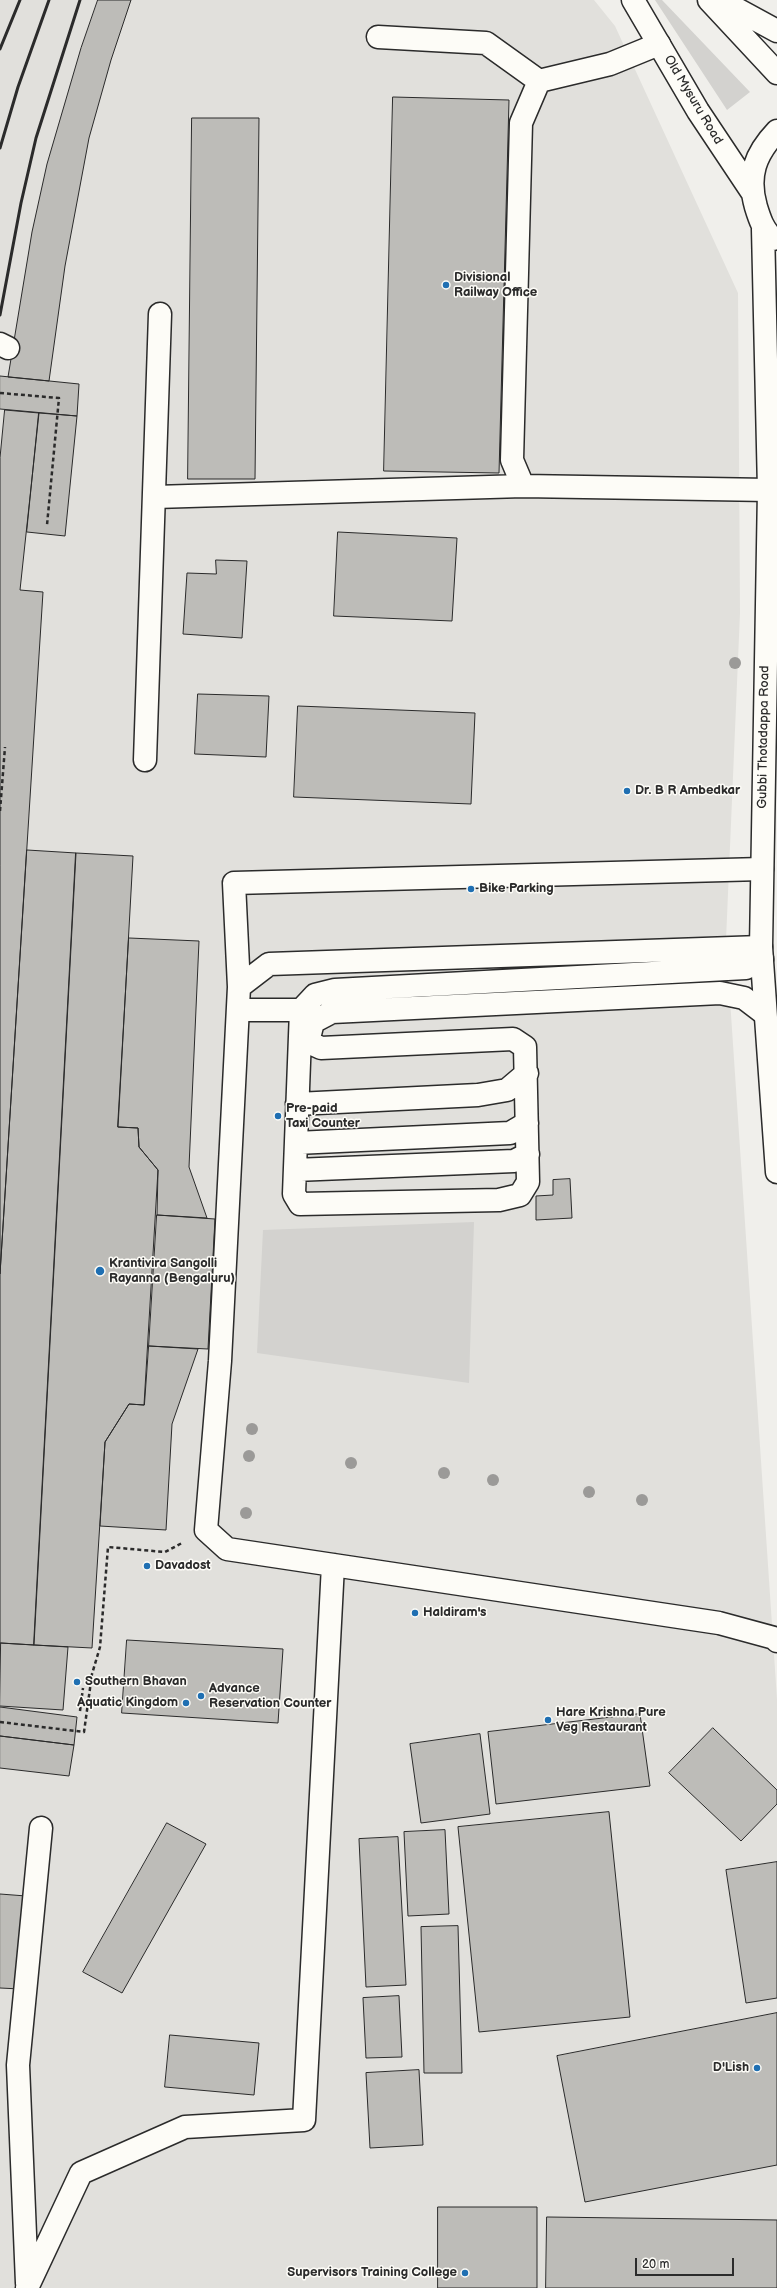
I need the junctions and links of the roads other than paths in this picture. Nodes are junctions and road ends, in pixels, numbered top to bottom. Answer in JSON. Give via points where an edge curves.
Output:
{"nodes":[{"id":1,"x":709,"y":0,"type":"edge"},
{"id":2,"x":720,"y":0,"type":"edge"},
{"id":3,"x":635,"y":3,"type":"edge"},
{"id":4,"x":777,"y":31,"type":"edge"},
{"id":5,"x":378,"y":37,"type":"dead end"},
{"id":6,"x":659,"y":44,"type":"junction"},
{"id":7,"x":777,"y":74,"type":"edge"},
{"id":8,"x":539,"y":81,"type":"junction"},
{"id":9,"x":777,"y":131,"type":"edge"},
{"id":10,"x":752,"y":192,"type":"junction"},
{"id":11,"x":770,"y":236,"type":"edge"},
{"id":12,"x":160,"y":314,"type":"dead end"},
{"id":13,"x":523,"y":486,"type":"junction"},
{"id":14,"x":769,"y":490,"type":"junction"},
{"id":15,"x":156,"y":497,"type":"junction"},
{"id":16,"x":145,"y":760,"type":"dead end"},
{"id":17,"x":762,"y":869,"type":"junction"},
{"id":18,"x":761,"y":953,"type":"junction"},
{"id":19,"x":239,"y":987,"type":"junction"},
{"id":20,"x":238,"y":1010,"type":"junction"},
{"id":21,"x":301,"y":1010,"type":"junction"},
{"id":22,"x":765,"y":1014,"type":"junction"},
{"id":23,"x":527,"y":1073,"type":"junction"},
{"id":24,"x":297,"y":1104,"type":"junction"},
{"id":25,"x":527,"y":1123,"type":"junction"},
{"id":26,"x":296,"y":1143,"type":"junction"},
{"id":27,"x":528,"y":1154,"type":"junction"},
{"id":28,"x":295,"y":1170,"type":"junction"},
{"id":29,"x":777,"y":1172,"type":"edge"},
{"id":30,"x":333,"y":1565,"type":"junction"},
{"id":31,"x":777,"y":1641,"type":"edge"},
{"id":32,"x":41,"y":1828,"type":"dead end"},
{"id":33,"x":27,"y":2287,"type":"edge"}],
"edges":[{"from":1,"to":7,"type":"main road"},
{"from":2,"to":4,"type":"main road"},
{"from":3,"to":6,"type":"main road","name":"Old Mysuru Road"},
{"from":5,"to":8,"type":"main road","via":[[486,42]]},
{"from":6,"to":8,"type":"main road","via":[[610,64]]},
{"from":6,"to":10,"type":"main road","name":"Old Mysuru Road","via":[[698,111]]},
{"from":8,"to":13,"type":"main road","via":[[521,123],[512,460]]},
{"from":9,"to":10,"type":"main road","via":[[762,148],[753,169]]},
{"from":10,"to":11,"type":"main road","name":"Gubbi Thotadappa Road"},
{"from":11,"to":14,"type":"main road","name":"Gubbi Thotadappa Road"},
{"from":12,"to":15,"type":"main road"},
{"from":13,"to":14,"type":"main road"},
{"from":13,"to":15,"type":"main road"},
{"from":14,"to":17,"type":"main road","name":"Gubbi Thotadappa Road"},
{"from":15,"to":16,"type":"main road"},
{"from":17,"to":18,"type":"main road","name":"Gubbi Thotadappa Road"},
{"from":17,"to":19,"type":"main road","via":[[234,883]]},
{"from":18,"to":19,"type":"main road","via":[[269,964]]},
{"from":18,"to":21,"type":"main road","via":[[746,968],[335,990],[315,995]]},
{"from":18,"to":22,"type":"main road","name":"Gubbi Thotadappa Road"},
{"from":19,"to":20,"type":"main road"},
{"from":20,"to":21,"type":"main road"},
{"from":20,"to":30,"type":"main road","via":[[220,1361],[206,1530],[227,1549]]},
{"from":21,"to":24,"type":"main road"},
{"from":22,"to":23,"type":"main road","via":[[744,998],[720,993],[332,1012],[313,1022],[308,1042],[322,1048],[513,1039],[525,1047]]},
{"from":22,"to":29,"type":"main road","name":"Gubbi Thotadappa Road"},
{"from":23,"to":24,"type":"main road","via":[[507,1090],[478,1096]]},
{"from":23,"to":25,"type":"main road"},
{"from":24,"to":26,"type":"main road"},
{"from":25,"to":26,"type":"main road","via":[[510,1133]]},
{"from":25,"to":27,"type":"main road"},
{"from":26,"to":28,"type":"main road"},
{"from":27,"to":28,"type":"main road","via":[[514,1161]]},
{"from":27,"to":28,"type":"main road","via":[[528,1182],[520,1195],[499,1200],[300,1204],[294,1194]]},
{"from":30,"to":31,"type":"main road","via":[[719,1623]]},
{"from":30,"to":33,"type":"main road","via":[[304,2120],[185,2127],[81,2173]]},
{"from":32,"to":33,"type":"main road","via":[[18,2065]]}]}
